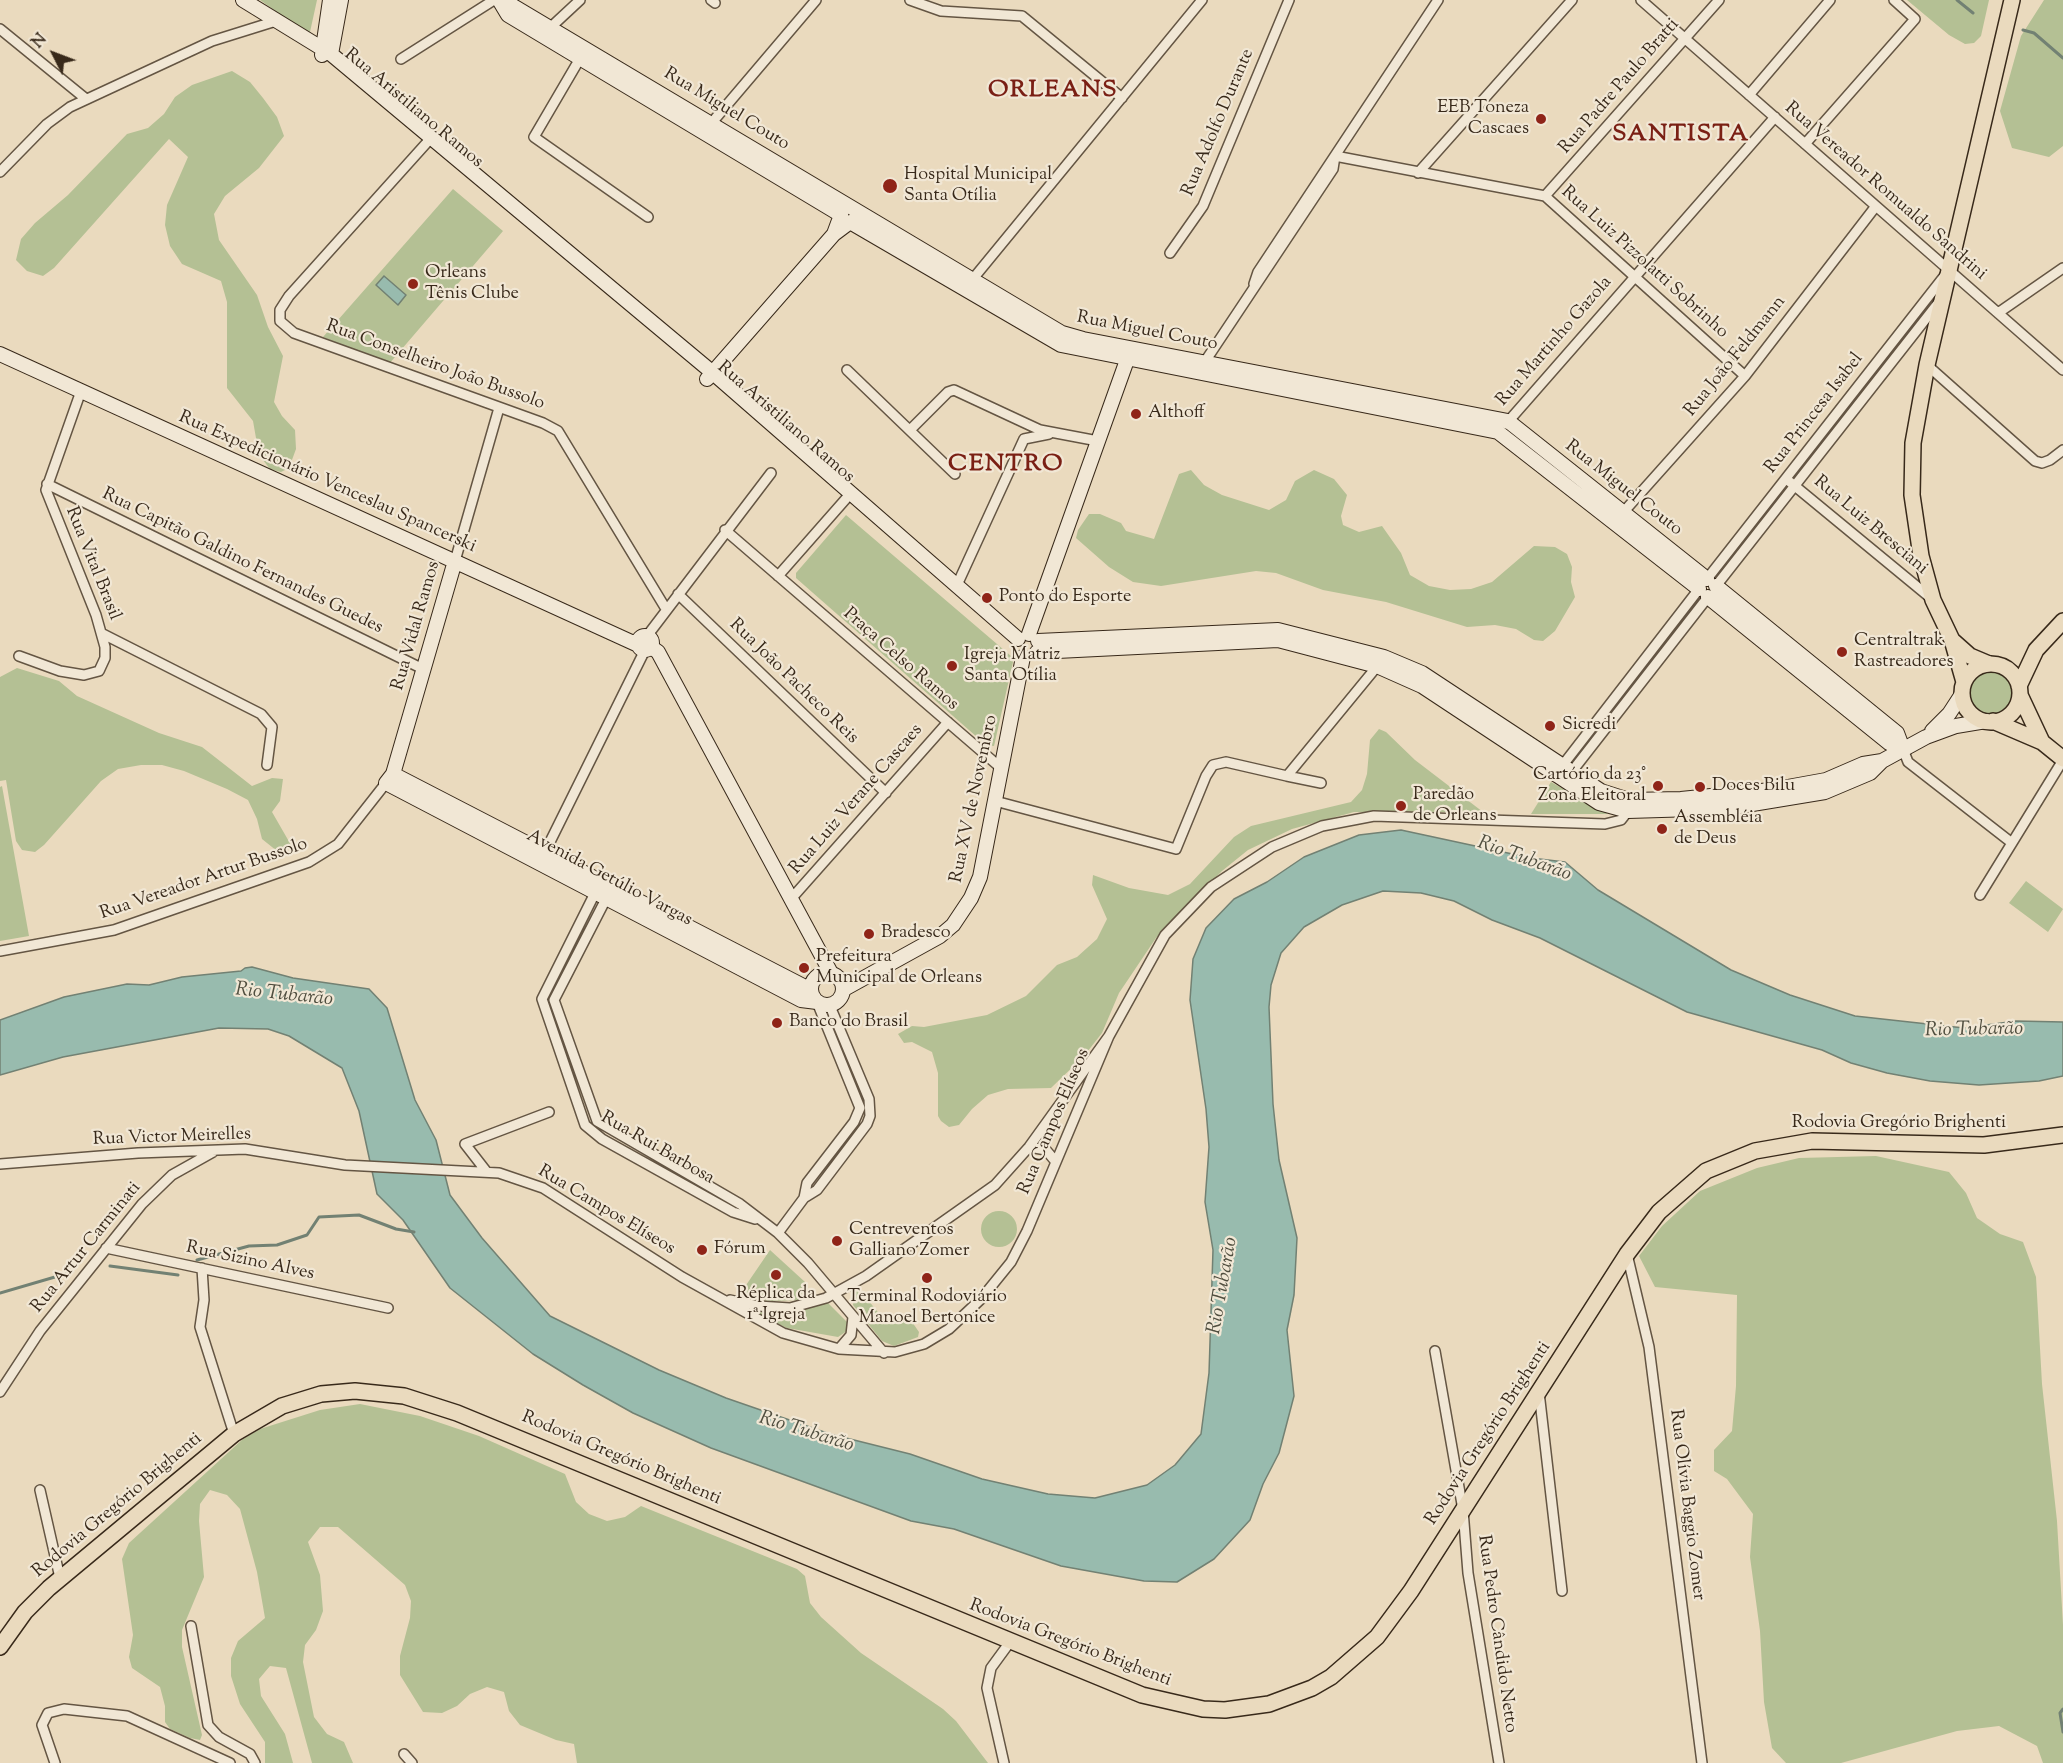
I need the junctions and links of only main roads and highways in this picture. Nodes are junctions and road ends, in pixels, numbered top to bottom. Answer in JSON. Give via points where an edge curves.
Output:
{"nodes":[{"id":1,"x":2012,"y":0,"type":"edge"},
{"id":2,"x":2063,"y":621,"type":"edge"},
{"id":3,"x":1952,"y":640,"type":"junction"},
{"id":4,"x":2036,"y":650,"type":"junction"},
{"id":5,"x":1993,"y":664,"type":"junction"},
{"id":6,"x":1963,"y":688,"type":"junction"},
{"id":7,"x":2019,"y":690,"type":"junction"},
{"id":8,"x":1989,"y":721,"type":"junction"},
{"id":9,"x":2042,"y":742,"type":"junction"},
{"id":10,"x":2063,"y":759,"type":"edge"},
{"id":11,"x":2063,"y":1135,"type":"edge"},
{"id":12,"x":0,"y":1647,"type":"edge"}],
"edges":[{"from":1,"to":3,"type":"main road","via":[[1916,420],[1912,486],[1921,556],[1933,600]]},
{"from":2,"to":4,"type":"main road"},
{"from":3,"to":5,"type":"main road","via":[[1970,656]]},
{"from":3,"to":6,"type":"main road"},
{"from":4,"to":5,"type":"main road"},
{"from":4,"to":7,"type":"main road"},
{"from":5,"to":6,"type":"main road","via":[[1974,669]]},
{"from":5,"to":7,"type":"main road","via":[[2011,672]]},
{"from":6,"to":8,"type":"main road","via":[[1969,712]]},
{"from":7,"to":8,"type":"main road","via":[[2011,713]]},
{"from":7,"to":9,"type":"main road"},
{"from":8,"to":9,"type":"main road"},
{"from":9,"to":10,"type":"main road"},
{"from":11,"to":12,"type":"main road","name":"Rodovia Gregório Brighenti","via":[[1984,1145],[1812,1141],[1755,1151],[1722,1163],[1687,1185],[1659,1212],[1627,1254],[1395,1614],[1362,1653],[1312,1688],[1269,1704],[1225,1710],[1162,1702],[488,1425],[404,1396],[355,1391],[321,1394],[282,1406],[234,1434],[60,1578],[25,1612]]}]}
